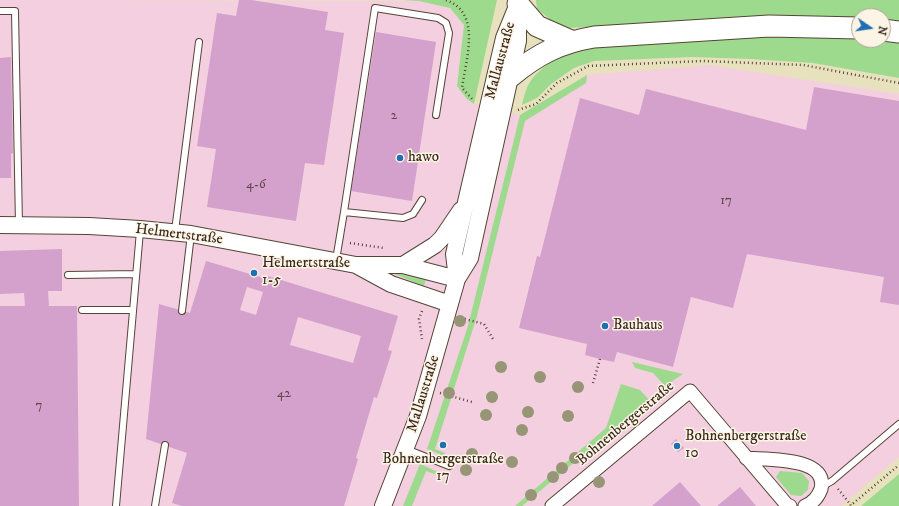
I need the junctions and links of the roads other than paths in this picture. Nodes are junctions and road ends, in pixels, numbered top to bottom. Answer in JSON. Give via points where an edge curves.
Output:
{"nodes":[{"id":1,"x":518,"y":4,"type":"junction"},
{"id":2,"x":0,"y":11,"type":"edge"},
{"id":3,"x":851,"y":28,"type":"edge"},
{"id":4,"x":571,"y":41,"type":"junction"},
{"id":5,"x":199,"y":42,"type":"dead end"},
{"id":6,"x":511,"y":76,"type":"junction"},
{"id":7,"x":436,"y":115,"type":"dead end"},
{"id":8,"x":422,"y":200,"type":"dead end"},
{"id":9,"x":468,"y":200,"type":"junction"},
{"id":10,"x":344,"y":212,"type":"junction"},
{"id":11,"x":0,"y":224,"type":"edge"},
{"id":12,"x":19,"y":225,"type":"junction"},
{"id":13,"x":140,"y":229,"type":"junction"},
{"id":14,"x":175,"y":233,"type":"junction"},
{"id":15,"x":191,"y":234,"type":"junction"},
{"id":16,"x":336,"y":260,"type":"junction"},
{"id":17,"x":356,"y":265,"type":"junction"},
{"id":18,"x":403,"y":265,"type":"junction"},
{"id":19,"x":68,"y":274,"type":"dead end"},
{"id":20,"x":135,"y":274,"type":"junction"},
{"id":21,"x":457,"y":279,"type":"junction"},
{"id":22,"x":449,"y":309,"type":"junction"},
{"id":23,"x":82,"y":310,"type":"dead end"},
{"id":24,"x":132,"y":310,"type":"junction"},
{"id":25,"x":182,"y":311,"type":"dead end"},
{"id":26,"x":899,"y":424,"type":"edge"},
{"id":27,"x":165,"y":445,"type":"dead end"},
{"id":28,"x":406,"y":449,"type":"junction"},
{"id":29,"x":746,"y":458,"type":"junction"},
{"id":30,"x":449,"y":466,"type":"dead end"},
{"id":31,"x":826,"y":484,"type":"junction"},
{"id":32,"x":116,"y":506,"type":"edge"},
{"id":33,"x":155,"y":506,"type":"edge"},
{"id":34,"x":383,"y":506,"type":"edge"},
{"id":35,"x":552,"y":506,"type":"edge"},
{"id":36,"x":790,"y":506,"type":"edge"},
{"id":37,"x":805,"y":506,"type":"edge"}],
"edges":[{"from":1,"to":4,"type":"highway","via":[[537,26]]},
{"from":1,"to":6,"type":"street","name":"Mallaustraße","via":[[518,41]]},
{"from":1,"to":9,"type":"street","name":"Mallaustraße","via":[[504,38]]},
{"from":2,"to":12,"type":"lane","via":[[15,11]]},
{"from":3,"to":4,"type":"highway","via":[[769,26],[626,34]]},
{"from":4,"to":6,"type":"highway","via":[[534,58]]},
{"from":5,"to":14,"type":"lane"},
{"from":6,"to":21,"type":"street","name":"Mallaustraße","via":[[470,258]]},
{"from":7,"to":10,"type":"lane","via":[[449,32],[446,23],[438,18],[374,8]]},
{"from":8,"to":10,"type":"lane","via":[[413,214],[402,218]]},
{"from":9,"to":18,"type":"street","via":[[442,238]]},
{"from":9,"to":21,"type":"street","name":"Mallaustraße","via":[[454,254]]},
{"from":10,"to":16,"type":"lane"},
{"from":11,"to":12,"type":"street","name":"Helmertstraße"},
{"from":12,"to":13,"type":"street","name":"Helmertstraße"},
{"from":13,"to":14,"type":"street","name":"Helmertstraße"},
{"from":13,"to":20,"type":"lane"},
{"from":14,"to":15,"type":"street","name":"Helmertstraße"},
{"from":15,"to":16,"type":"street","name":"Helmertstraße"},
{"from":15,"to":25,"type":"lane"},
{"from":16,"to":17,"type":"street","name":"Helmertstraße"},
{"from":17,"to":18,"type":"street","name":"Helmertstraße"},
{"from":17,"to":22,"type":"street","name":"Helmertstraße","via":[[390,284]]},
{"from":18,"to":21,"type":"street","name":"Helmertstraße"},
{"from":19,"to":20,"type":"lane"},
{"from":20,"to":24,"type":"lane"},
{"from":21,"to":22,"type":"street","name":"Mallaustraße"},
{"from":22,"to":28,"type":"street","name":"Mallaustraße","via":[[425,394]]},
{"from":23,"to":24,"type":"lane"},
{"from":24,"to":32,"type":"lane"},
{"from":26,"to":31,"type":"lane"},
{"from":27,"to":33,"type":"lane"},
{"from":28,"to":30,"type":"lane"},
{"from":28,"to":34,"type":"street","name":"Mallaustraße"},
{"from":29,"to":31,"type":"street","via":[[808,465]]},
{"from":29,"to":35,"type":"street","name":"Bohnenbergerstraße","via":[[690,391]]},
{"from":29,"to":36,"type":"street","name":"Bohnenbergerstraße"},
{"from":31,"to":37,"type":"street","via":[[816,499]]}]}
